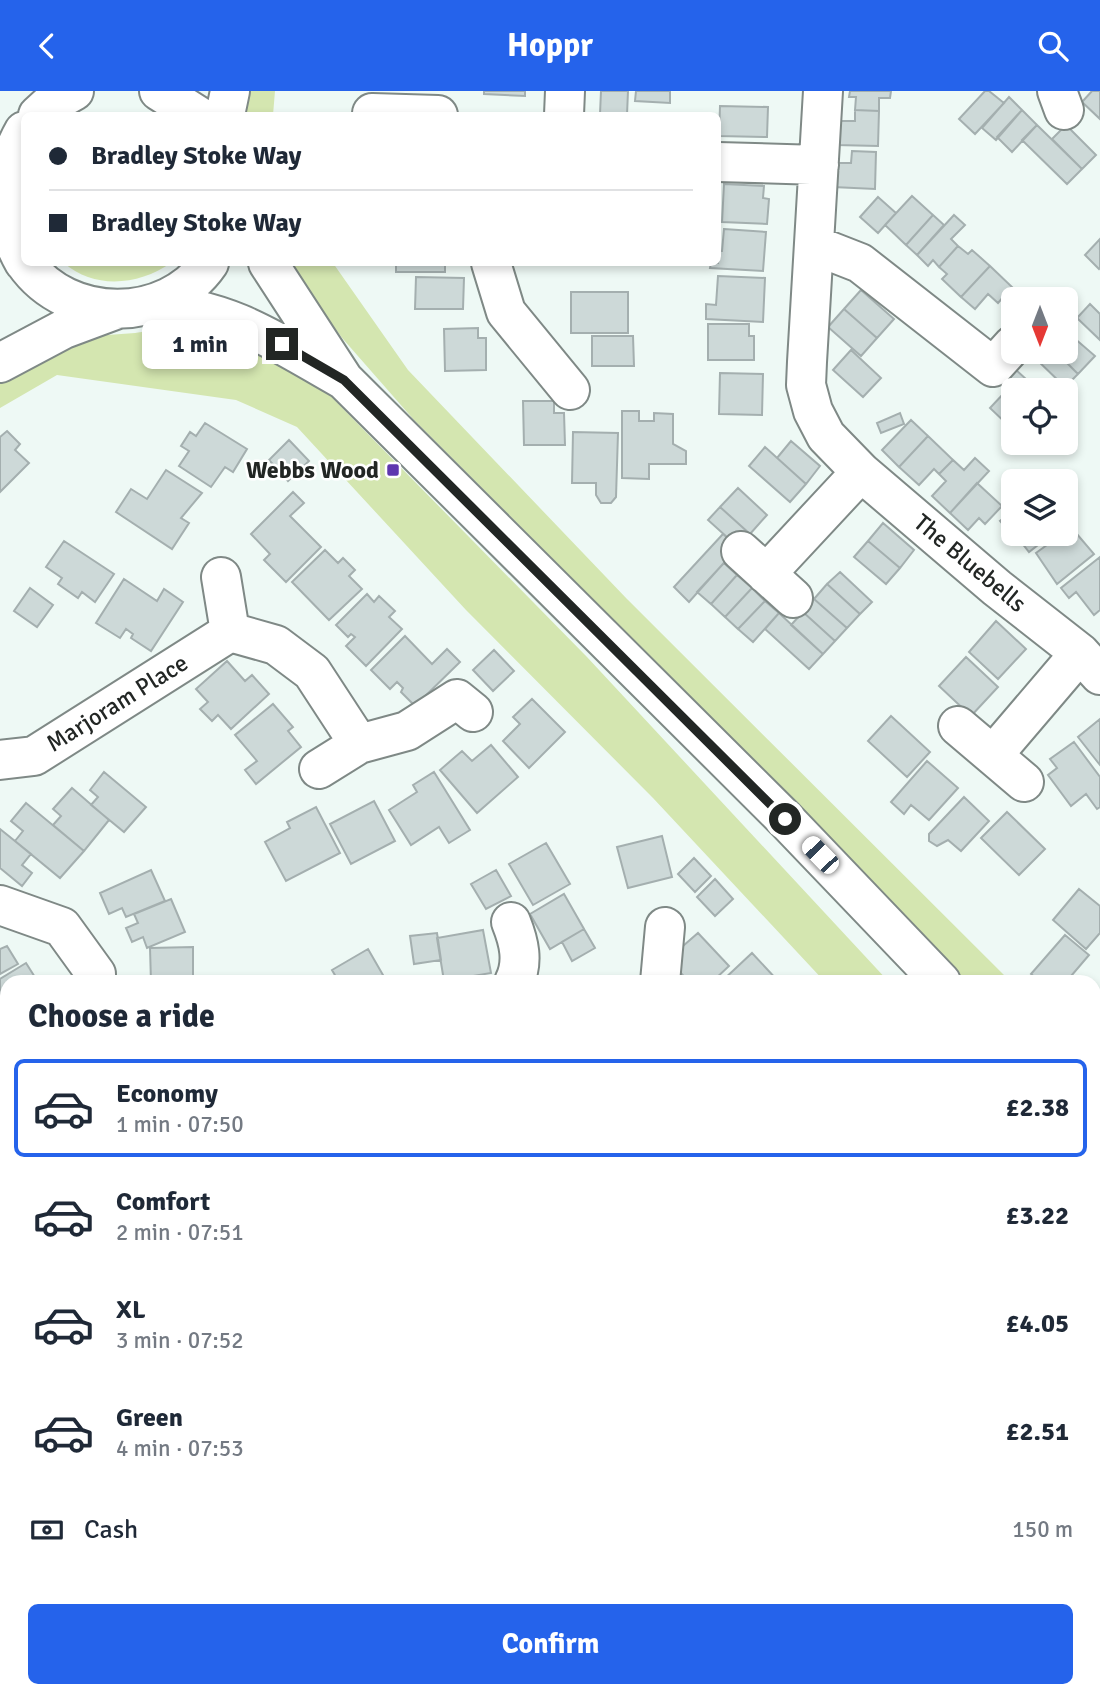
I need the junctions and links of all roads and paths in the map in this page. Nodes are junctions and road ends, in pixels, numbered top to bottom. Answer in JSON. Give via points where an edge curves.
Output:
{"nodes":[{"id":1,"x":75,"y":91,"type":"edge"},
{"id":2,"x":159,"y":91,"type":"edge"},
{"id":3,"x":230,"y":91,"type":"edge"},
{"id":4,"x":565,"y":91,"type":"edge"},
{"id":5,"x":823,"y":91,"type":"edge"},
{"id":6,"x":41,"y":112,"type":"edge"},
{"id":7,"x":193,"y":112,"type":"edge"},
{"id":8,"x":226,"y":112,"type":"edge"},
{"id":9,"x":564,"y":112,"type":"edge"},
{"id":10,"x":21,"y":137,"type":"edge"},
{"id":11,"x":721,"y":162,"type":"edge"},
{"id":12,"x":819,"y":165,"type":"junction"},
{"id":13,"x":12,"y":231,"type":"edge"},
{"id":14,"x":814,"y":245,"type":"junction"},
{"id":15,"x":36,"y":266,"type":"edge"},
{"id":16,"x":206,"y":266,"type":"edge"},
{"id":17,"x":270,"y":266,"type":"edge"},
{"id":18,"x":492,"y":266,"type":"edge"},
{"id":19,"x":0,"y":275,"type":"edge"},
{"id":20,"x":153,"y":305,"type":"junction"},
{"id":21,"x":115,"y":310,"type":"junction"},
{"id":22,"x":1001,"y":358,"type":"edge"},
{"id":23,"x":0,"y":363,"type":"edge"},
{"id":24,"x":344,"y":380,"type":"junction"},
{"id":25,"x":569,"y":390,"type":"dead end"},
{"id":26,"x":861,"y":472,"type":"junction"},
{"id":27,"x":767,"y":574,"type":"dead end"},
{"id":28,"x":221,"y":577,"type":"dead end"},
{"id":29,"x":230,"y":632,"type":"junction"},
{"id":30,"x":1090,"y":664,"type":"edge"},
{"id":31,"x":473,"y":712,"type":"dead end"},
{"id":32,"x":958,"y":726,"type":"dead end"},
{"id":33,"x":359,"y":744,"type":"junction"},
{"id":34,"x":992,"y":755,"type":"junction"},
{"id":35,"x":0,"y":760,"type":"edge"},
{"id":36,"x":319,"y":769,"type":"dead end"},
{"id":37,"x":1024,"y":782,"type":"dead end"},
{"id":38,"x":0,"y":905,"type":"edge"},
{"id":39,"x":511,"y":922,"type":"dead end"},
{"id":40,"x":665,"y":927,"type":"dead end"},
{"id":41,"x":96,"y":975,"type":"edge"},
{"id":42,"x":515,"y":975,"type":"edge"},
{"id":43,"x":661,"y":975,"type":"edge"},
{"id":44,"x":934,"y":975,"type":"edge"}],
"edges":[{"from":1,"to":6,"type":"street"},
{"from":2,"to":7,"type":"street"},
{"from":3,"to":8,"type":"street"},
{"from":4,"to":9,"type":"street"},
{"from":5,"to":12,"type":"street","name":"The Bluebells"},
{"from":10,"to":13,"type":"street","via":[[7,166]]},
{"from":11,"to":12,"type":"street"},
{"from":12,"to":14,"type":"street","name":"The Bluebells"},
{"from":13,"to":19,"type":"street"},
{"from":14,"to":22,"type":"street","via":[[860,263],[993,367]]},
{"from":14,"to":26,"type":"street","name":"The Bluebells","via":[[806,385],[826,436]]},
{"from":15,"to":21,"type":"street","via":[[52,290],[81,304]]},
{"from":16,"to":20,"type":"street","via":[[189,285]]},
{"from":17,"to":24,"type":"street"},
{"from":18,"to":25,"type":"street","via":[[506,311]]},
{"from":20,"to":21,"type":"street"},
{"from":20,"to":24,"type":"street","via":[[194,308],[232,319]]},
{"from":21,"to":23,"type":"street","via":[[64,329]]},
{"from":24,"to":44,"type":"street","via":[[785,819]]},
{"from":26,"to":27,"type":"street"},
{"from":26,"to":30,"type":"street","name":"The Bluebells"},
{"from":28,"to":29,"type":"street"},
{"from":29,"to":33,"type":"street","via":[[276,645],[312,672]]},
{"from":29,"to":35,"type":"street","name":"Marjoram Place","via":[[34,756]]},
{"from":30,"to":34,"type":"street","name":"The Bluebells"},
{"from":31,"to":33,"type":"street","via":[[457,699],[407,731]]},
{"from":32,"to":34,"type":"street"},
{"from":33,"to":36,"type":"street"},
{"from":34,"to":37,"type":"street"},
{"from":38,"to":41,"type":"street","via":[[62,927]]},
{"from":39,"to":42,"type":"street","via":[[519,942]]},
{"from":40,"to":43,"type":"street"}]}
